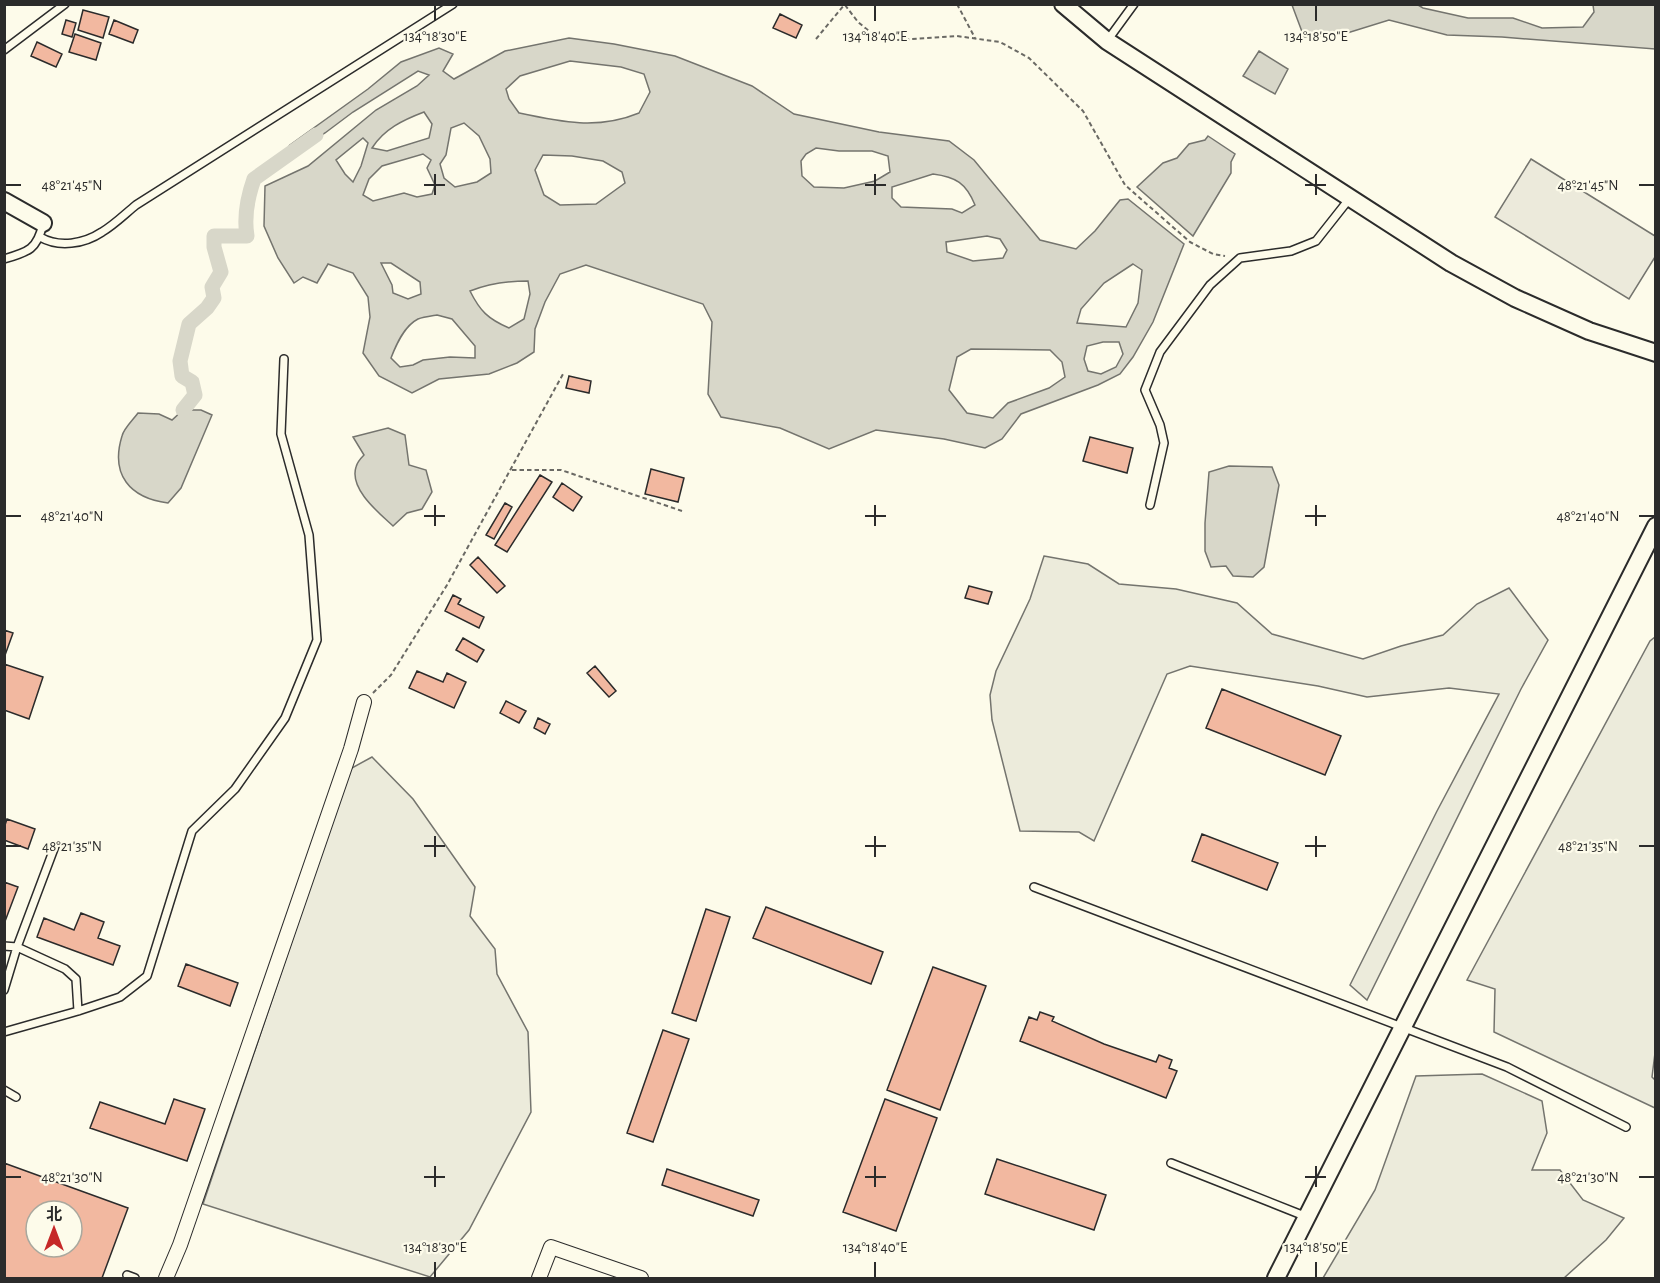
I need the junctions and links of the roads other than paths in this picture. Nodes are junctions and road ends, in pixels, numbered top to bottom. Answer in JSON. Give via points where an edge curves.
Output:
{"nodes":[{"id":1,"x":65,"y":4,"type":"edge"},
{"id":2,"x":453,"y":4,"type":"edge"},
{"id":3,"x":1063,"y":4,"type":"edge"},
{"id":4,"x":1134,"y":4,"type":"edge"},
{"id":5,"x":1107,"y":41,"type":"junction"},
{"id":6,"x":4,"y":50,"type":"edge"},
{"id":7,"x":1350,"y":198,"type":"junction"},
{"id":8,"x":4,"y":201,"type":"edge"},
{"id":9,"x":41,"y":230,"type":"junction"},
{"id":10,"x":4,"y":259,"type":"edge"},
{"id":11,"x":1656,"y":353,"type":"edge"},
{"id":12,"x":284,"y":359,"type":"dead end"},
{"id":13,"x":1150,"y":505,"type":"dead end"},
{"id":14,"x":1656,"y":526,"type":"edge"},
{"id":15,"x":364,"y":702,"type":"road end"},
{"id":16,"x":55,"y":846,"type":"dead end"},
{"id":17,"x":1034,"y":887,"type":"dead end"},
{"id":18,"x":4,"y":946,"type":"edge"},
{"id":19,"x":17,"y":947,"type":"junction"},
{"id":20,"x":4,"y":990,"type":"edge"},
{"id":21,"x":78,"y":1011,"type":"junction"},
{"id":22,"x":1403,"y":1027,"type":"junction"},
{"id":23,"x":4,"y":1032,"type":"edge"},
{"id":24,"x":4,"y":1090,"type":"edge"},
{"id":25,"x":16,"y":1097,"type":"dead end"},
{"id":26,"x":1626,"y":1127,"type":"dead end"},
{"id":27,"x":1170,"y":1163,"type":"dead end"},
{"id":28,"x":1307,"y":1217,"type":"junction"},
{"id":29,"x":127,"y":1275,"type":"dead end"},
{"id":30,"x":135,"y":1278,"type":"edge"},
{"id":31,"x":166,"y":1278,"type":"edge"},
{"id":32,"x":539,"y":1278,"type":"edge"},
{"id":33,"x":640,"y":1278,"type":"edge"},
{"id":34,"x":1276,"y":1278,"type":"edge"}],
"edges":[{"from":1,"to":6,"type":"lane"},
{"from":2,"to":9,"type":"lane","via":[[135,205],[102,233],[74,243],[50,243]]},
{"from":3,"to":5,"type":"street"},
{"from":4,"to":5,"type":"lane"},
{"from":5,"to":7,"type":"street"},
{"from":7,"to":11,"type":"street","via":[[1515,298],[1595,333]]},
{"from":7,"to":13,"type":"lane","via":[[1316,241],[1291,251],[1240,258],[1210,285],[1160,352],[1145,390],[1164,443]]},
{"from":8,"to":9,"type":"street"},
{"from":9,"to":10,"type":"lane","via":[[27,253]]},
{"from":12,"to":21,"type":"lane","via":[[280,434],[309,535],[317,640],[285,718],[236,789],[192,831],[147,976],[120,997]]},
{"from":14,"to":22,"type":"street"},
{"from":15,"to":31,"type":"street"},
{"from":16,"to":19,"type":"lane"},
{"from":17,"to":22,"type":"lane"},
{"from":18,"to":19,"type":"lane"},
{"from":19,"to":20,"type":"lane"},
{"from":19,"to":21,"type":"lane","via":[[65,969],[76,979]]},
{"from":21,"to":23,"type":"lane"},
{"from":22,"to":26,"type":"lane","via":[[1507,1067]]},
{"from":22,"to":28,"type":"street"},
{"from":24,"to":25,"type":"lane"},
{"from":27,"to":28,"type":"lane"},
{"from":28,"to":34,"type":"street"},
{"from":29,"to":30,"type":"lane"},
{"from":32,"to":33,"type":"street","via":[[551,1247]]}]}
